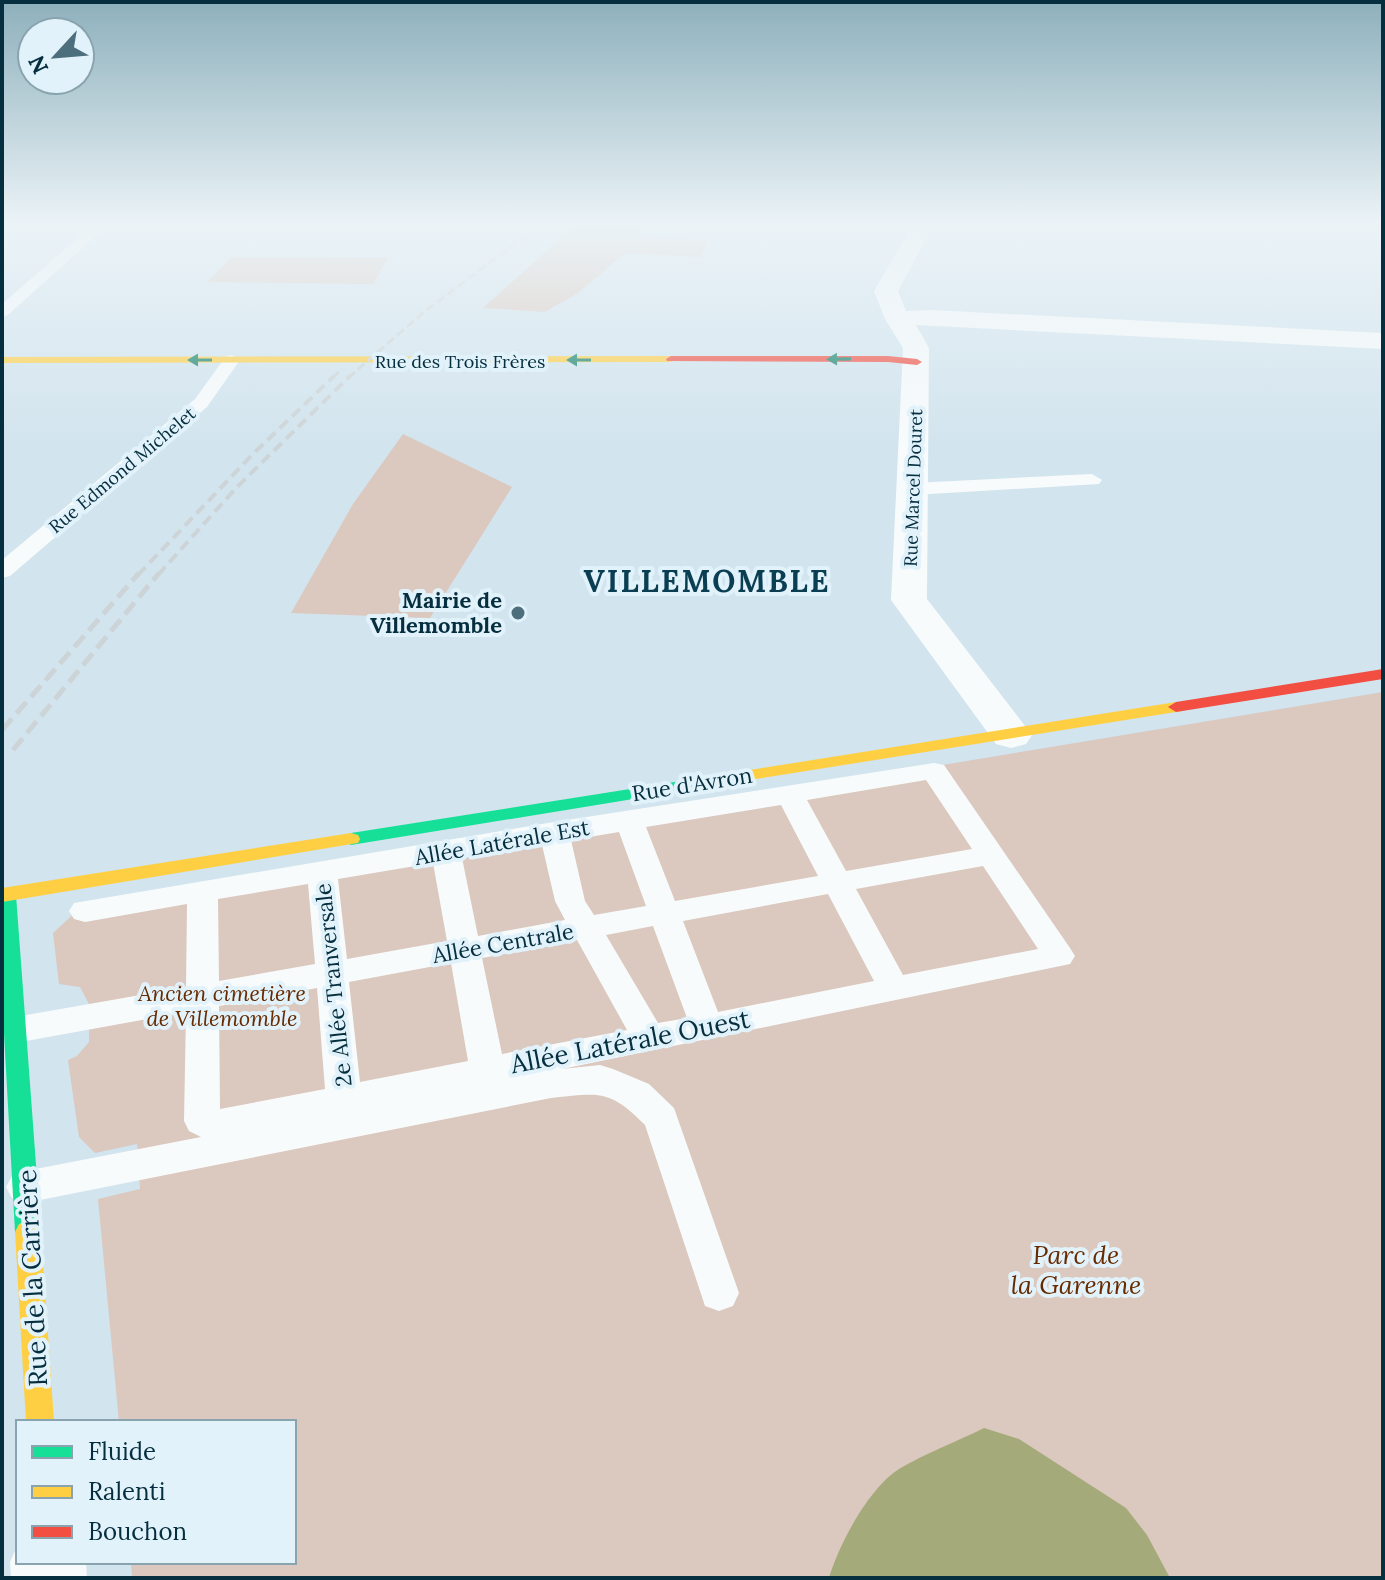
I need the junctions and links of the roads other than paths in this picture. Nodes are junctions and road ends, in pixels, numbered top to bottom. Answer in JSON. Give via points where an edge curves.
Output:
{"nodes":[{"id":1,"x":18,"y":298,"type":"edge"},
{"id":2,"x":888,"y":298,"type":"edge"},
{"id":3,"x":2,"y":312,"type":"edge"},
{"id":4,"x":898,"y":319,"type":"junction"},
{"id":5,"x":1383,"y":341,"type":"edge"},
{"id":6,"x":2,"y":360,"type":"edge"},
{"id":7,"x":232,"y":360,"type":"junction"},
{"id":8,"x":917,"y":362,"type":"junction"},
{"id":9,"x":1092,"y":480,"type":"dead end"},
{"id":10,"x":913,"y":489,"type":"junction"},
{"id":11,"x":2,"y":571,"type":"edge"},
{"id":12,"x":1383,"y":674,"type":"edge"},
{"id":13,"x":1011,"y":735,"type":"junction"},
{"id":14,"x":789,"y":794,"type":"junction"},
{"id":15,"x":629,"y":821,"type":"junction"},
{"id":16,"x":554,"y":831,"type":"junction"},
{"id":17,"x":446,"y":851,"type":"junction"},
{"id":18,"x":991,"y":855,"type":"junction"},
{"id":19,"x":322,"y":872,"type":"junction"},
{"id":20,"x":837,"y":882,"type":"junction"},
{"id":21,"x":203,"y":892,"type":"junction"},
{"id":22,"x":4,"y":895,"type":"edge"},
{"id":23,"x":85,"y":911,"type":"dead end"},
{"id":24,"x":665,"y":914,"type":"junction"},
{"id":25,"x":585,"y":928,"type":"junction"},
{"id":26,"x":464,"y":950,"type":"junction"},
{"id":27,"x":332,"y":973,"type":"junction"},
{"id":28,"x":894,"y":988,"type":"junction"},
{"id":29,"x":202,"y":997,"type":"junction"},
{"id":30,"x":707,"y":1027,"type":"junction"},
{"id":31,"x":15,"y":1030,"type":"junction"},
{"id":32,"x":649,"y":1038,"type":"junction"},
{"id":33,"x":487,"y":1068,"type":"junction"},
{"id":34,"x":344,"y":1097,"type":"junction"},
{"id":35,"x":25,"y":1187,"type":"junction"},
{"id":36,"x":719,"y":1293,"type":"dead end"},
{"id":37,"x":40,"y":1420,"type":"edge"}],
"edges":[{"from":1,"to":3,"type":"lane"},
{"from":2,"to":4,"type":"street","name":"Rue Marcel Douret"},
{"from":4,"to":5,"type":"street"},
{"from":4,"to":8,"type":"street","name":"Rue Marcel Douret","via":[[911,336]]},
{"from":7,"to":6,"type":"street","name":"Rue des Trois Frères","one_way":true},
{"from":8,"to":7,"type":"street","name":"Rue des Trois Frères","one_way":true},
{"from":7,"to":11,"type":"lane","name":"Rue Edmond Michelet","via":[[201,403]]},
{"from":8,"to":10,"type":"street","name":"Rue Marcel Douret"},
{"from":9,"to":10,"type":"lane"},
{"from":10,"to":13,"type":"street","name":"Rue Marcel Douret","via":[[909,600]]},
{"from":12,"to":13,"type":"street","name":"Rue d'Avron"},
{"from":13,"to":22,"type":"street","name":"Rue d'Avron"},
{"from":14,"to":15,"type":"lane","name":"Allée Latérale Est"},
{"from":14,"to":18,"type":"lane","name":"Allée Latérale Est","via":[[927,772]]},
{"from":14,"to":20,"type":"lane"},
{"from":15,"to":16,"type":"lane","name":"Allée Latérale Est"},
{"from":15,"to":24,"type":"lane"},
{"from":16,"to":17,"type":"lane","name":"Allée Latérale Est"},
{"from":16,"to":25,"type":"lane","via":[[570,901]]},
{"from":17,"to":19,"type":"lane","name":"Allée Latérale Est"},
{"from":17,"to":26,"type":"lane"},
{"from":18,"to":20,"type":"lane","name":"Allée Centrale"},
{"from":18,"to":28,"type":"lane","name":"Allée Latérale Ouest","via":[[1059,956]]},
{"from":19,"to":21,"type":"lane","name":"Allée Latérale Est"},
{"from":19,"to":27,"type":"lane","name":"2e Allée Tranversale"},
{"from":20,"to":24,"type":"lane","name":"Allée Centrale"},
{"from":20,"to":28,"type":"lane"},
{"from":21,"to":23,"type":"lane","name":"Allée Latérale Est"},
{"from":21,"to":29,"type":"lane"},
{"from":22,"to":31,"type":"street","name":"Rue de la Carrière"},
{"from":24,"to":25,"type":"lane","name":"Allée Centrale"},
{"from":24,"to":30,"type":"lane"},
{"from":25,"to":26,"type":"lane","name":"Allée Centrale"},
{"from":25,"to":32,"type":"lane"},
{"from":26,"to":27,"type":"lane","name":"Allée Centrale"},
{"from":26,"to":33,"type":"lane"},
{"from":27,"to":29,"type":"lane","name":"Allée Centrale"},
{"from":27,"to":34,"type":"lane","name":"2e Allée Tranversale"},
{"from":28,"to":30,"type":"lane","name":"Allée Latérale Ouest"},
{"from":29,"to":31,"type":"lane","name":"Allée Centrale"},
{"from":29,"to":34,"type":"lane","name":"Allée Latérale Ouest","via":[[202,1121],[211,1126]]},
{"from":30,"to":32,"type":"lane","name":"Allée Latérale Ouest"},
{"from":31,"to":35,"type":"street","name":"Rue de la Carrière"},
{"from":32,"to":33,"type":"lane","name":"Allée Latérale Ouest"},
{"from":33,"to":34,"type":"lane","name":"Allée Latérale Ouest"},
{"from":35,"to":36,"type":"lane","via":[[551,1084],[600,1079],[636,1094],[661,1118]]},
{"from":35,"to":37,"type":"street","name":"Rue de la Carrière"}]}
